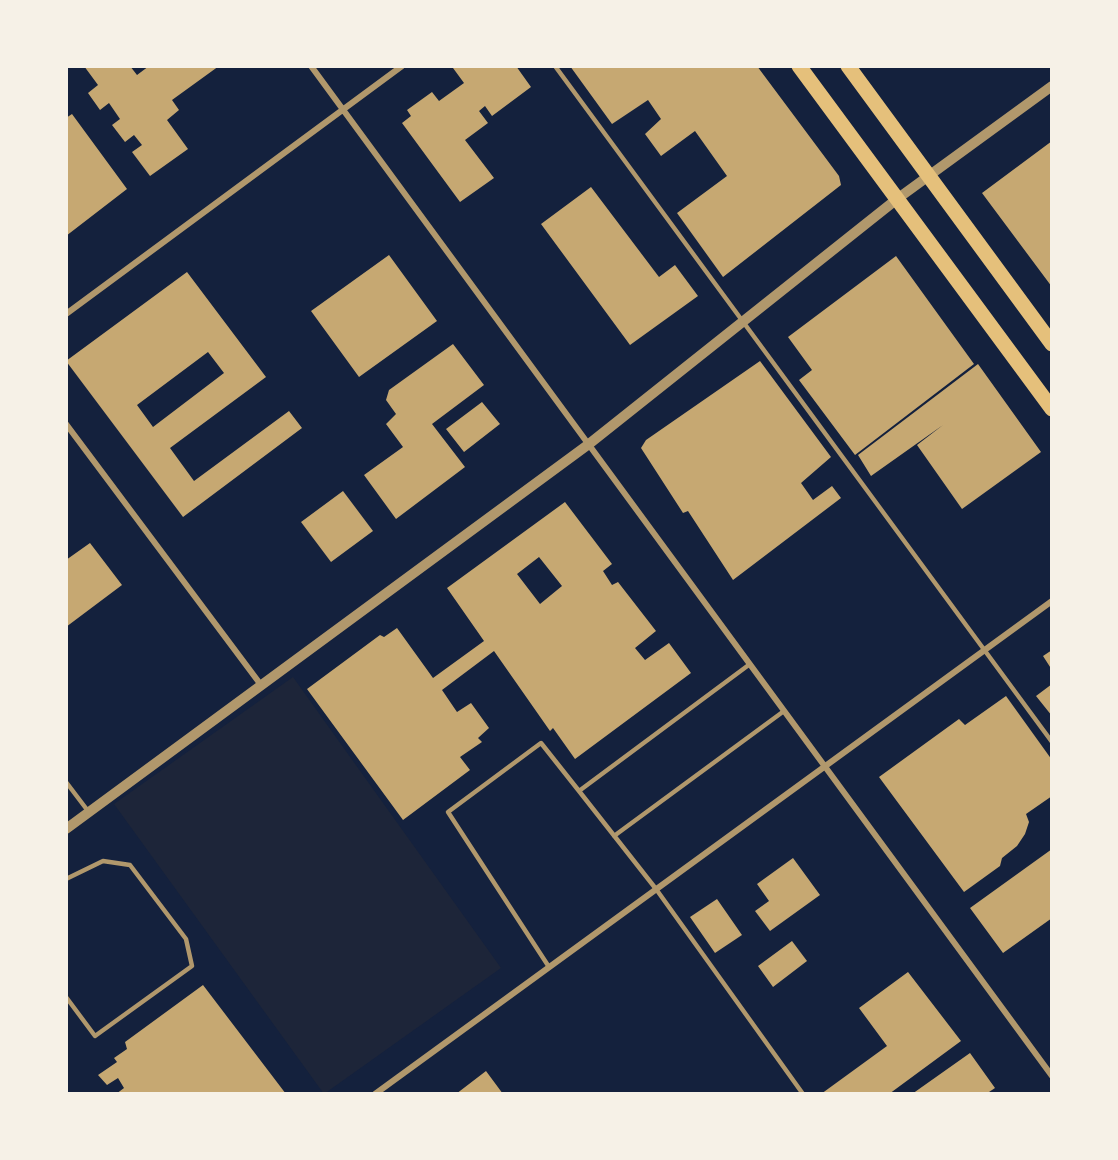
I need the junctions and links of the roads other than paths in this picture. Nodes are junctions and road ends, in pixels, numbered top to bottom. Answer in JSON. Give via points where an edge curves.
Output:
{"nodes":[{"id":1,"x":311,"y":66,"type":"edge"},
{"id":2,"x":402,"y":66,"type":"edge"},
{"id":3,"x":555,"y":66,"type":"edge"},
{"id":4,"x":799,"y":66,"type":"edge"},
{"id":5,"x":848,"y":66,"type":"edge"},
{"id":6,"x":1052,"y":86,"type":"edge"},
{"id":7,"x":344,"y":110,"type":"junction"},
{"id":8,"x":929,"y":176,"type":"junction"},
{"id":9,"x":897,"y":199,"type":"junction"},
{"id":10,"x":66,"y":314,"type":"edge"},
{"id":11,"x":741,"y":323,"type":"junction"},
{"id":12,"x":1052,"y":344,"type":"edge"},
{"id":13,"x":1052,"y":409,"type":"edge"},
{"id":14,"x":66,"y":424,"type":"edge"},
{"id":15,"x":589,"y":444,"type":"junction"},
{"id":16,"x":1052,"y":601,"type":"edge"},
{"id":17,"x":984,"y":650,"type":"junction"},
{"id":18,"x":750,"y":664,"type":"junction"},
{"id":19,"x":261,"y":685,"type":"junction"},
{"id":20,"x":784,"y":711,"type":"junction"},
{"id":21,"x":1052,"y":742,"type":"edge"},
{"id":22,"x":824,"y":765,"type":"junction"},
{"id":23,"x":66,"y":782,"type":"edge"},
{"id":24,"x":579,"y":791,"type":"junction"},
{"id":25,"x":88,"y":812,"type":"junction"},
{"id":26,"x":66,"y":829,"type":"edge"},
{"id":27,"x":614,"y":836,"type":"junction"},
{"id":28,"x":66,"y":879,"type":"edge"},
{"id":29,"x":656,"y":888,"type":"junction"},
{"id":30,"x":549,"y":967,"type":"junction"},
{"id":31,"x":66,"y":997,"type":"edge"},
{"id":32,"x":1052,"y":1076,"type":"edge"},
{"id":33,"x":375,"y":1094,"type":"edge"},
{"id":34,"x":803,"y":1094,"type":"edge"}],
"edges":[{"from":1,"to":7,"type":"street"},
{"from":2,"to":7,"type":"street"},
{"from":3,"to":11,"type":"lane"},
{"from":4,"to":9,"type":"main road"},
{"from":5,"to":8,"type":"main road"},
{"from":6,"to":8,"type":"street"},
{"from":7,"to":10,"type":"street"},
{"from":7,"to":15,"type":"street"},
{"from":8,"to":9,"type":"street"},
{"from":8,"to":12,"type":"main road"},
{"from":9,"to":11,"type":"street"},
{"from":9,"to":13,"type":"main road"},
{"from":11,"to":15,"type":"street"},
{"from":11,"to":17,"type":"lane"},
{"from":14,"to":19,"type":"street"},
{"from":15,"to":18,"type":"street"},
{"from":15,"to":19,"type":"street"},
{"from":16,"to":17,"type":"street"},
{"from":17,"to":21,"type":"lane"},
{"from":17,"to":22,"type":"street"},
{"from":18,"to":20,"type":"street"},
{"from":18,"to":24,"type":"lane"},
{"from":19,"to":25,"type":"street"},
{"from":20,"to":22,"type":"street"},
{"from":20,"to":27,"type":"lane"},
{"from":22,"to":29,"type":"street"},
{"from":22,"to":32,"type":"street"},
{"from":23,"to":25,"type":"lane"},
{"from":24,"to":27,"type":"lane"},
{"from":24,"to":30,"type":"lane","via":[[541,743],[448,812]]},
{"from":25,"to":26,"type":"street"},
{"from":27,"to":29,"type":"lane"},
{"from":28,"to":31,"type":"lane","via":[[103,861],[130,864],[186,939],[192,966],[95,1036]]},
{"from":29,"to":30,"type":"street"},
{"from":29,"to":34,"type":"lane"},
{"from":30,"to":33,"type":"street"}]}
